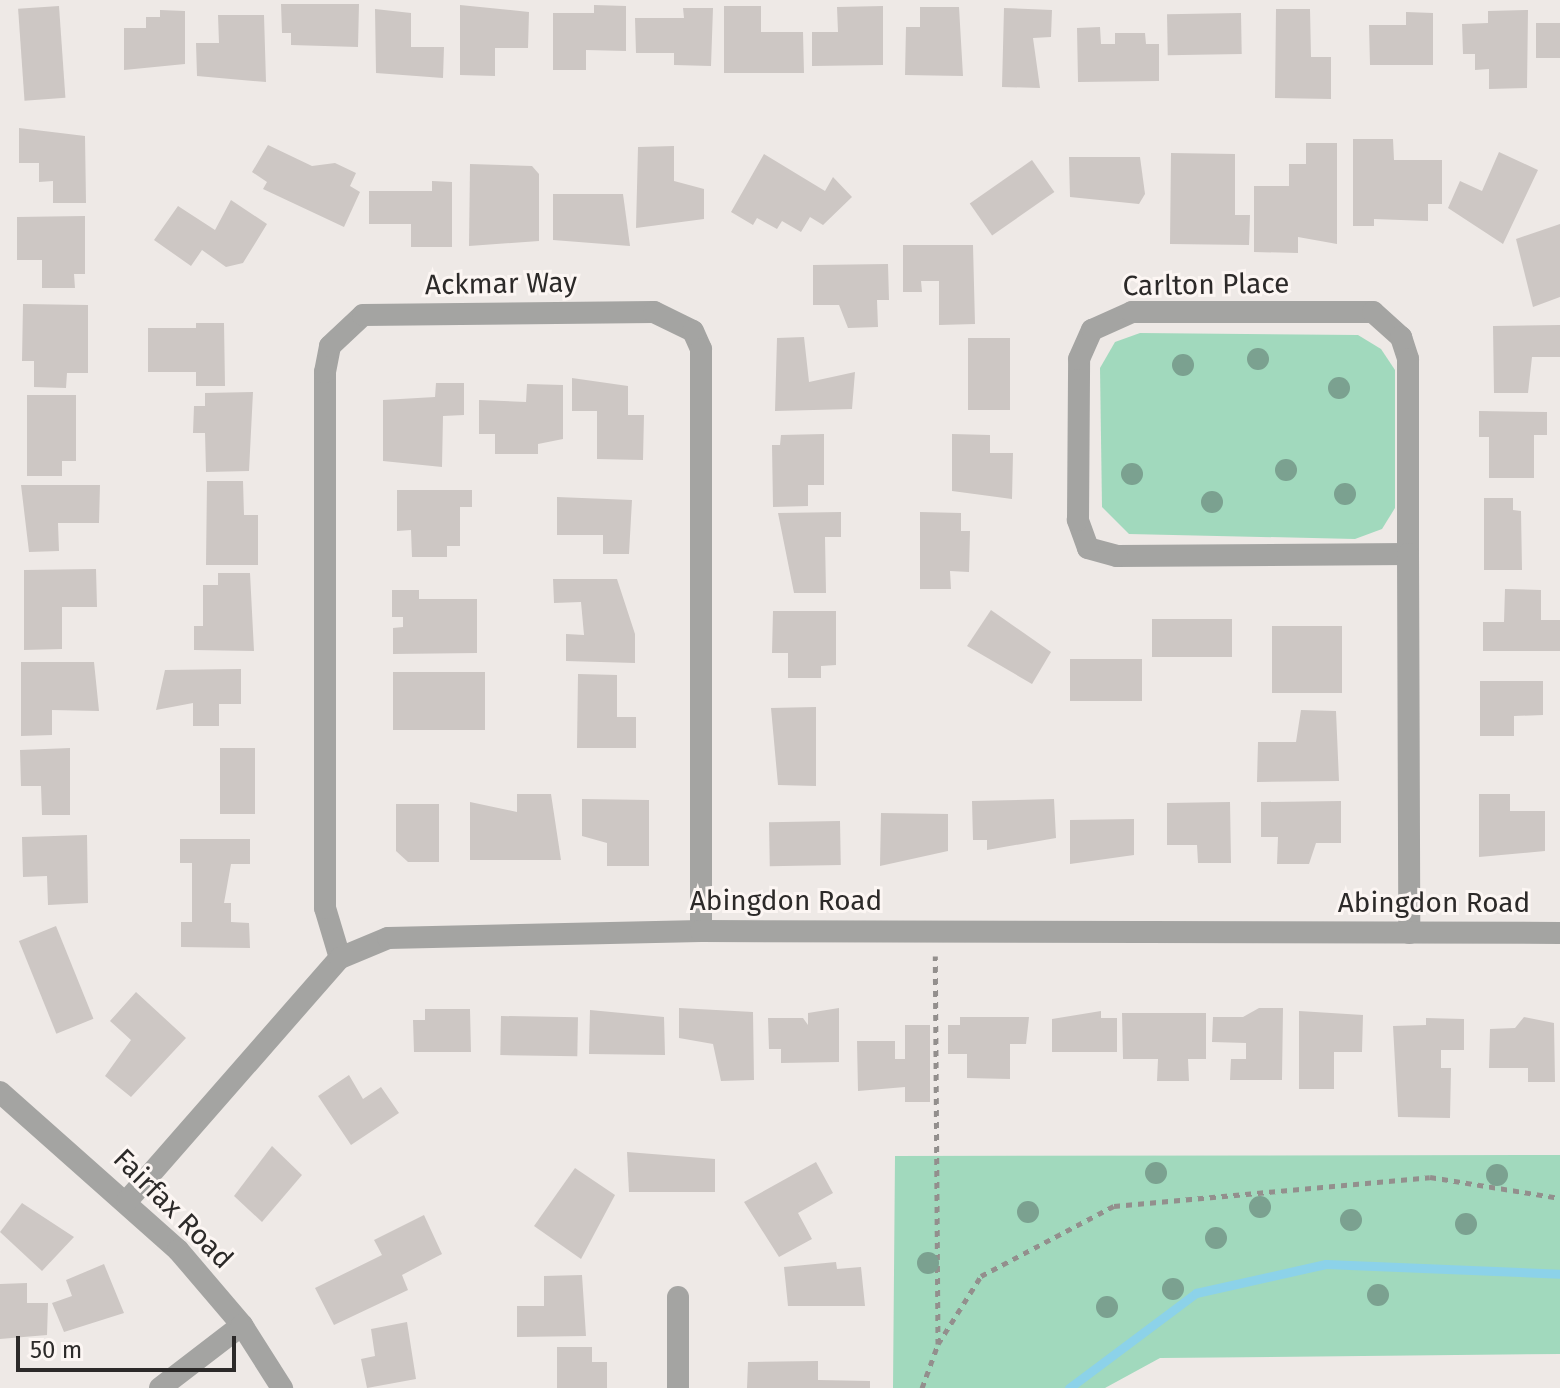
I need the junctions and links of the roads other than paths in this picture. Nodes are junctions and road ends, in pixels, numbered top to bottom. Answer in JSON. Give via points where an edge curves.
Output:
{"nodes":[{"id":1,"x":1408,"y":554,"type":"junction"},
{"id":2,"x":701,"y":931,"type":"junction"},
{"id":3,"x":1409,"y":933,"type":"junction"},
{"id":4,"x":1560,"y":933,"type":"edge"},
{"id":5,"x":340,"y":958,"type":"junction"},
{"id":6,"x":0,"y":1092,"type":"edge"},
{"id":7,"x":127,"y":1201,"type":"junction"},
{"id":8,"x":678,"y":1297,"type":"dead end"},
{"id":9,"x":242,"y":1325,"type":"junction"},
{"id":10,"x":160,"y":1388,"type":"edge"},
{"id":11,"x":282,"y":1388,"type":"edge"},
{"id":12,"x":678,"y":1388,"type":"edge"}],
"edges":[{"from":1,"to":1,"type":"street","name":"Carlton Place","via":[[1408,359],[1389,320],[1373,312],[1132,312],[1092,330],[1079,359],[1078,520],[1088,548],[1117,556]]},
{"from":1,"to":3,"type":"street","name":"Carlton Place"},
{"from":2,"to":3,"type":"street","name":"Abingdon Road"},
{"from":2,"to":5,"type":"street","name":"Abingdon Road","via":[[420,933]]},
{"from":2,"to":5,"type":"street","name":"Ackmar Way","via":[[701,349],[693,331],[654,312],[363,315],[330,346],[325,372],[325,908]]},
{"from":3,"to":4,"type":"street","name":"Abingdon Road"},
{"from":5,"to":7,"type":"street"},
{"from":6,"to":7,"type":"street","name":"Fairfax Road"},
{"from":7,"to":9,"type":"street","name":"Fairfax Road"},
{"from":8,"to":12,"type":"street"},
{"from":9,"to":10,"type":"street"},
{"from":9,"to":11,"type":"street","name":"Fairfax Road"}]}
